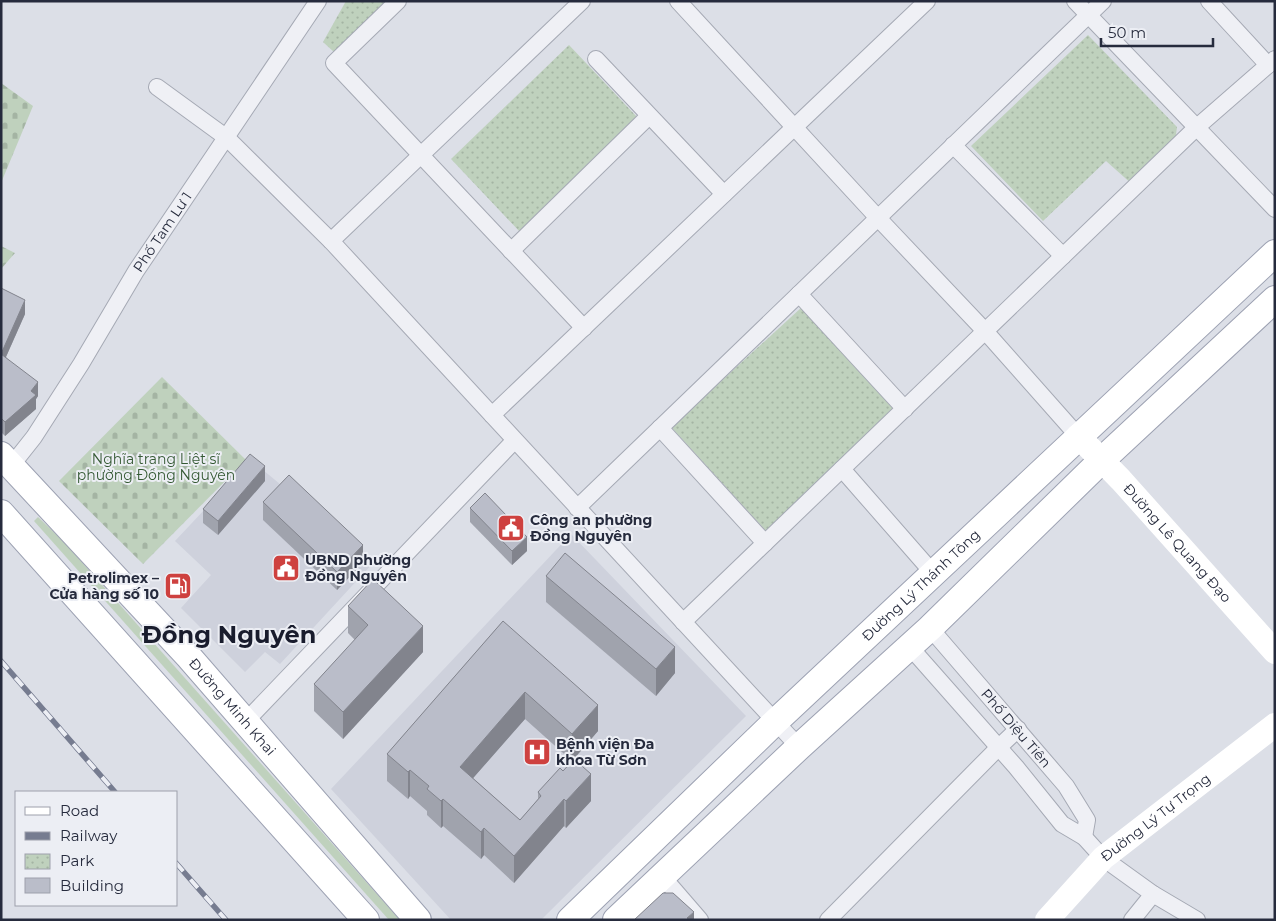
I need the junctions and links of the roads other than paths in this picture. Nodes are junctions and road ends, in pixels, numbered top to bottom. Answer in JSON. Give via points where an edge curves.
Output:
{"nodes":[{"id":1,"x":398,"y":1,"type":"edge"},
{"id":2,"x":582,"y":1,"type":"edge"},
{"id":3,"x":678,"y":1,"type":"edge"},
{"id":4,"x":1075,"y":1,"type":"edge"},
{"id":5,"x":1103,"y":1,"type":"edge"},
{"id":6,"x":1209,"y":1,"type":"edge"},
{"id":7,"x":317,"y":2,"type":"edge"},
{"id":8,"x":922,"y":3,"type":"edge"},
{"id":9,"x":1088,"y":14,"type":"junction"},
{"id":10,"x":596,"y":59,"type":"dead end"},
{"id":11,"x":1271,"y":62,"type":"edge"},
{"id":12,"x":157,"y":87,"type":"dead end"},
{"id":13,"x":649,"y":116,"type":"junction"},
{"id":14,"x":1197,"y":127,"type":"junction"},
{"id":15,"x":794,"y":128,"type":"junction"},
{"id":16,"x":227,"y":138,"type":"junction"},
{"id":17,"x":953,"y":145,"type":"junction"},
{"id":18,"x":420,"y":156,"type":"junction"},
{"id":19,"x":724,"y":194,"type":"junction"},
{"id":20,"x":1275,"y":209,"type":"edge"},
{"id":21,"x":878,"y":218,"type":"junction"},
{"id":22,"x":331,"y":241,"type":"junction"},
{"id":23,"x":511,"y":251,"type":"junction"},
{"id":24,"x":1275,"y":253,"type":"edge"},
{"id":25,"x":1063,"y":256,"type":"junction"},
{"id":26,"x":799,"y":294,"type":"junction"},
{"id":27,"x":1275,"y":299,"type":"edge"},
{"id":28,"x":584,"y":328,"type":"junction"},
{"id":29,"x":985,"y":331,"type":"junction"},
{"id":30,"x":905,"y":408,"type":"junction"},
{"id":31,"x":492,"y":415,"type":"junction"},
{"id":32,"x":660,"y":428,"type":"junction"},
{"id":33,"x":1078,"y":436,"type":"junction"},
{"id":34,"x":514,"y":440,"type":"junction"},
{"id":35,"x":6,"y":460,"type":"edge"},
{"id":36,"x":1102,"y":460,"type":"junction"},
{"id":37,"x":842,"y":469,"type":"junction"},
{"id":38,"x":577,"y":508,"type":"junction"},
{"id":39,"x":1,"y":512,"type":"edge"},
{"id":40,"x":765,"y":543,"type":"junction"},
{"id":41,"x":933,"y":574,"type":"junction"},
{"id":42,"x":683,"y":622,"type":"junction"},
{"id":43,"x":930,"y":628,"type":"junction"},
{"id":44,"x":910,"y":646,"type":"junction"},
{"id":45,"x":1275,"y":652,"type":"edge"},
{"id":46,"x":246,"y":721,"type":"junction"},
{"id":47,"x":775,"y":722,"type":"junction"},
{"id":48,"x":1275,"y":725,"type":"edge"},
{"id":49,"x":1018,"y":729,"type":"junction"},
{"id":50,"x":999,"y":747,"type":"junction"},
{"id":51,"x":800,"y":748,"type":"junction"},
{"id":52,"x":1084,"y":838,"type":"junction"},
{"id":53,"x":641,"y":852,"type":"junction"},
{"id":54,"x":1103,"y":858,"type":"junction"},
{"id":55,"x":662,"y":876,"type":"junction"},
{"id":56,"x":1153,"y":894,"type":"junction"},
{"id":57,"x":366,"y":920,"type":"edge"},
{"id":58,"x":418,"y":920,"type":"edge"},
{"id":59,"x":570,"y":920,"type":"edge"},
{"id":60,"x":616,"y":920,"type":"edge"},
{"id":61,"x":700,"y":920,"type":"edge"},
{"id":62,"x":828,"y":920,"type":"edge"},
{"id":63,"x":1047,"y":920,"type":"edge"},
{"id":64,"x":1132,"y":920,"type":"edge"},
{"id":65,"x":1197,"y":920,"type":"edge"}],
"edges":[{"from":1,"to":18,"type":"street","via":[[334,63]]},
{"from":2,"to":18,"type":"street"},
{"from":3,"to":15,"type":"street"},
{"from":4,"to":9,"type":"street"},
{"from":5,"to":9,"type":"street"},
{"from":6,"to":11,"type":"street"},
{"from":7,"to":16,"type":"street","name":"Phố Tam Lư 1"},
{"from":8,"to":15,"type":"street"},
{"from":9,"to":14,"type":"street"},
{"from":9,"to":17,"type":"street"},
{"from":10,"to":13,"type":"street"},
{"from":11,"to":14,"type":"street"},
{"from":12,"to":16,"type":"street"},
{"from":13,"to":19,"type":"street"},
{"from":13,"to":23,"type":"street"},
{"from":14,"to":20,"type":"street"},
{"from":14,"to":25,"type":"street"},
{"from":15,"to":19,"type":"street"},
{"from":15,"to":21,"type":"street"},
{"from":16,"to":22,"type":"street"},
{"from":16,"to":35,"type":"street","name":"Phố Tam Lư 1","via":[[136,271],[34,437]]},
{"from":17,"to":21,"type":"street"},
{"from":17,"to":25,"type":"street"},
{"from":18,"to":22,"type":"street"},
{"from":18,"to":23,"type":"street"},
{"from":19,"to":28,"type":"street"},
{"from":21,"to":26,"type":"street"},
{"from":21,"to":29,"type":"street"},
{"from":22,"to":31,"type":"street"},
{"from":23,"to":28,"type":"street"},
{"from":24,"to":33,"type":"main road","name":"Đường Lý Thánh Tông"},
{"from":25,"to":29,"type":"street"},
{"from":26,"to":30,"type":"street"},
{"from":26,"to":32,"type":"street"},
{"from":27,"to":36,"type":"main road"},
{"from":28,"to":31,"type":"street"},
{"from":29,"to":30,"type":"street"},
{"from":29,"to":33,"type":"street"},
{"from":30,"to":37,"type":"street"},
{"from":31,"to":34,"type":"street"},
{"from":32,"to":38,"type":"street"},
{"from":32,"to":40,"type":"street"},
{"from":33,"to":36,"type":"main road","name":"Đường Lê Quang Đạo"},
{"from":33,"to":41,"type":"main road","name":"Đường Lý Thánh Tông"},
{"from":34,"to":38,"type":"street"},
{"from":34,"to":46,"type":"street"},
{"from":35,"to":46,"type":"main road","name":"Đường Minh Khai"},
{"from":36,"to":43,"type":"main road"},
{"from":36,"to":45,"type":"main road","name":"Đường Lê Quang Đạo"},
{"from":37,"to":40,"type":"street"},
{"from":37,"to":41,"type":"street"},
{"from":38,"to":42,"type":"street"},
{"from":39,"to":57,"type":"main road"},
{"from":40,"to":42,"type":"street"},
{"from":41,"to":47,"type":"main road","name":"Đường Lý Thánh Tông"},
{"from":42,"to":47,"type":"street"},
{"from":43,"to":44,"type":"main road"},
{"from":43,"to":49,"type":"street","name":"Phố Diệu Tiên"},
{"from":44,"to":50,"type":"street","name":"Phố Diệu Tiên"},
{"from":44,"to":51,"type":"main road"},
{"from":46,"to":58,"type":"main road","name":"Đường Minh Khai"},
{"from":47,"to":51,"type":"street"},
{"from":47,"to":53,"type":"main road","name":"Đường Lý Thánh Tông"},
{"from":48,"to":54,"type":"main road","name":"Đường Lý Tự Trọng"},
{"from":49,"to":50,"type":"street"},
{"from":49,"to":52,"type":"street","name":"Phố Diệu Tiên","via":[[1066,786],[1087,820]]},
{"from":50,"to":52,"type":"street","name":"Phố Diệu Tiên","via":[[1062,824]]},
{"from":50,"to":62,"type":"street"},
{"from":51,"to":55,"type":"main road"},
{"from":52,"to":54,"type":"street","name":"Phố Diệu Tiên"},
{"from":53,"to":55,"type":"main road"},
{"from":53,"to":59,"type":"main road","name":"Đường Lý Thánh Tông"},
{"from":54,"to":56,"type":"street","name":"Phố Diệu Tiên"},
{"from":54,"to":63,"type":"main road","name":"Đường Lý Tự Trọng"},
{"from":55,"to":60,"type":"main road"},
{"from":55,"to":61,"type":"street"},
{"from":56,"to":64,"type":"street"},
{"from":56,"to":65,"type":"street","name":"Phố Diệu Tiên"}]}
